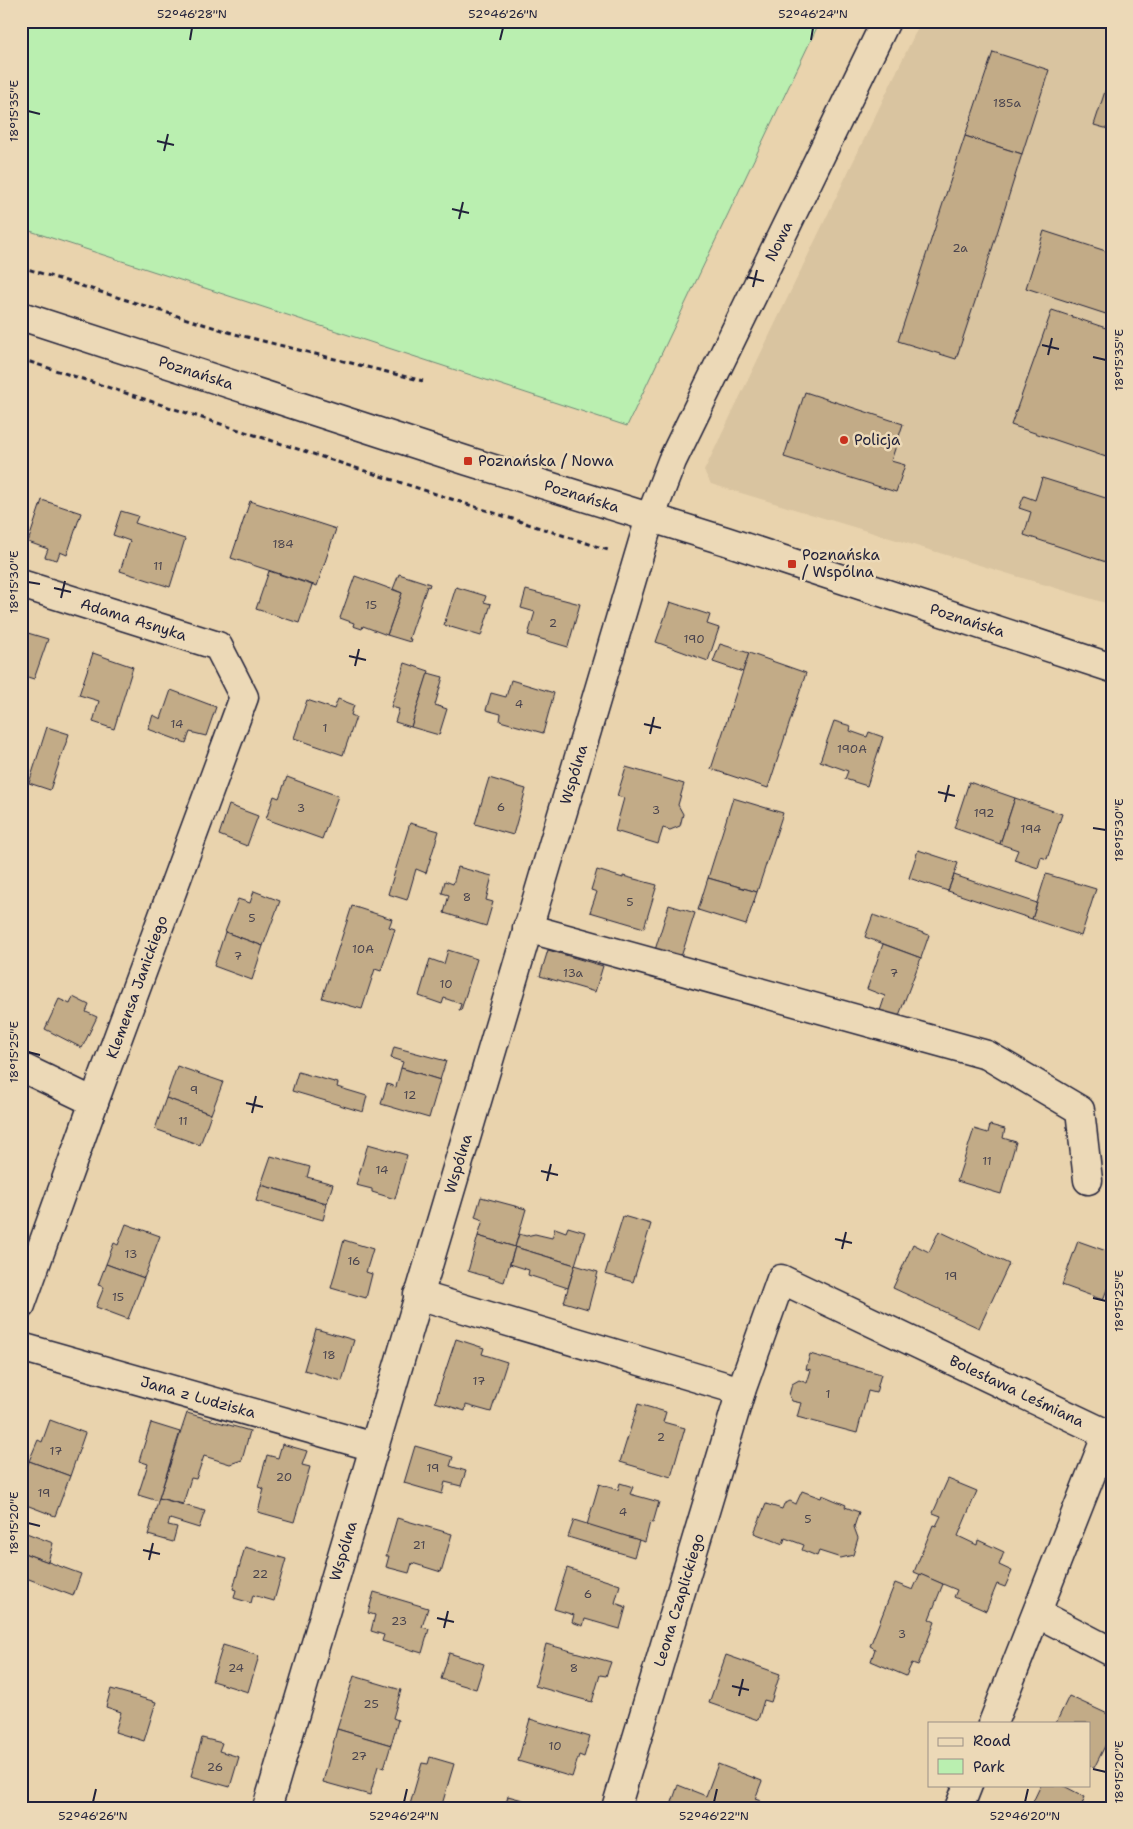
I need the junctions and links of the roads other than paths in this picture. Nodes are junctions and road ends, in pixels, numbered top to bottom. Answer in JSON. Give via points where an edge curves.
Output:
{"nodes":[{"id":1,"x":886,"y":21,"type":"edge"},
{"id":2,"x":21,"y":316,"type":"edge"},
{"id":3,"x":650,"y":518,"type":"junction"},
{"id":4,"x":21,"y":584,"type":"edge"},
{"id":5,"x":1112,"y":668,"type":"edge"},
{"id":6,"x":230,"y":671,"type":"joint"},
{"id":7,"x":527,"y":928,"type":"junction"},
{"id":8,"x":21,"y":1067,"type":"edge"},
{"id":9,"x":94,"y":1102,"type":"junction"},
{"id":10,"x":1088,"y":1180,"type":"dead end"},
{"id":11,"x":781,"y":1279,"type":"joint"},
{"id":12,"x":418,"y":1295,"type":"junction"},
{"id":13,"x":21,"y":1304,"type":"edge"},
{"id":14,"x":21,"y":1347,"type":"edge"},
{"id":15,"x":741,"y":1391,"type":"junction"},
{"id":16,"x":374,"y":1447,"type":"junction"},
{"id":17,"x":1037,"y":1613,"type":"junction"},
{"id":18,"x":1112,"y":1652,"type":"edge"},
{"id":19,"x":993,"y":1722,"type":"edge"},
{"id":20,"x":968,"y":1786,"type":"edge"},
{"id":21,"x":267,"y":1808,"type":"edge"},
{"id":22,"x":616,"y":1808,"type":"edge"},
{"id":23,"x":959,"y":1808,"type":"edge"}],
"edges":[{"from":1,"to":3,"type":"street","name":"Nowa","via":[[672,461]]},
{"from":2,"to":3,"type":"street","name":"Poznańska"},
{"from":3,"to":5,"type":"street","name":"Poznańska"},
{"from":3,"to":7,"type":"street","name":"Wspólna"},
{"from":4,"to":6,"type":"street","name":"Adama Asnyka","via":[[218,646]]},
{"from":6,"to":9,"type":"street","name":"Klemensa Janickiego","via":[[244,697]]},
{"from":7,"to":10,"type":"street","via":[[986,1055],[1080,1110]]},
{"from":7,"to":12,"type":"street","name":"Wspólna"},
{"from":8,"to":9,"type":"street"},
{"from":9,"to":13,"type":"street","name":"Klemensa Janickiego"},
{"from":11,"to":15,"type":"street","name":"Leona Czaplickiego"},
{"from":11,"to":17,"type":"street","name":"Bolesława Leśmiana","via":[[1108,1434]]},
{"from":12,"to":15,"type":"street"},
{"from":12,"to":16,"type":"street","name":"Wspólna"},
{"from":14,"to":16,"type":"street","name":"Jana z Ludziska"},
{"from":15,"to":22,"type":"street","name":"Leona Czaplickiego"},
{"from":16,"to":21,"type":"street","name":"Wspólna"},
{"from":17,"to":18,"type":"street"},
{"from":17,"to":19,"type":"street","name":"Bolesława Leśmiana"},
{"from":20,"to":23,"type":"street"}]}
